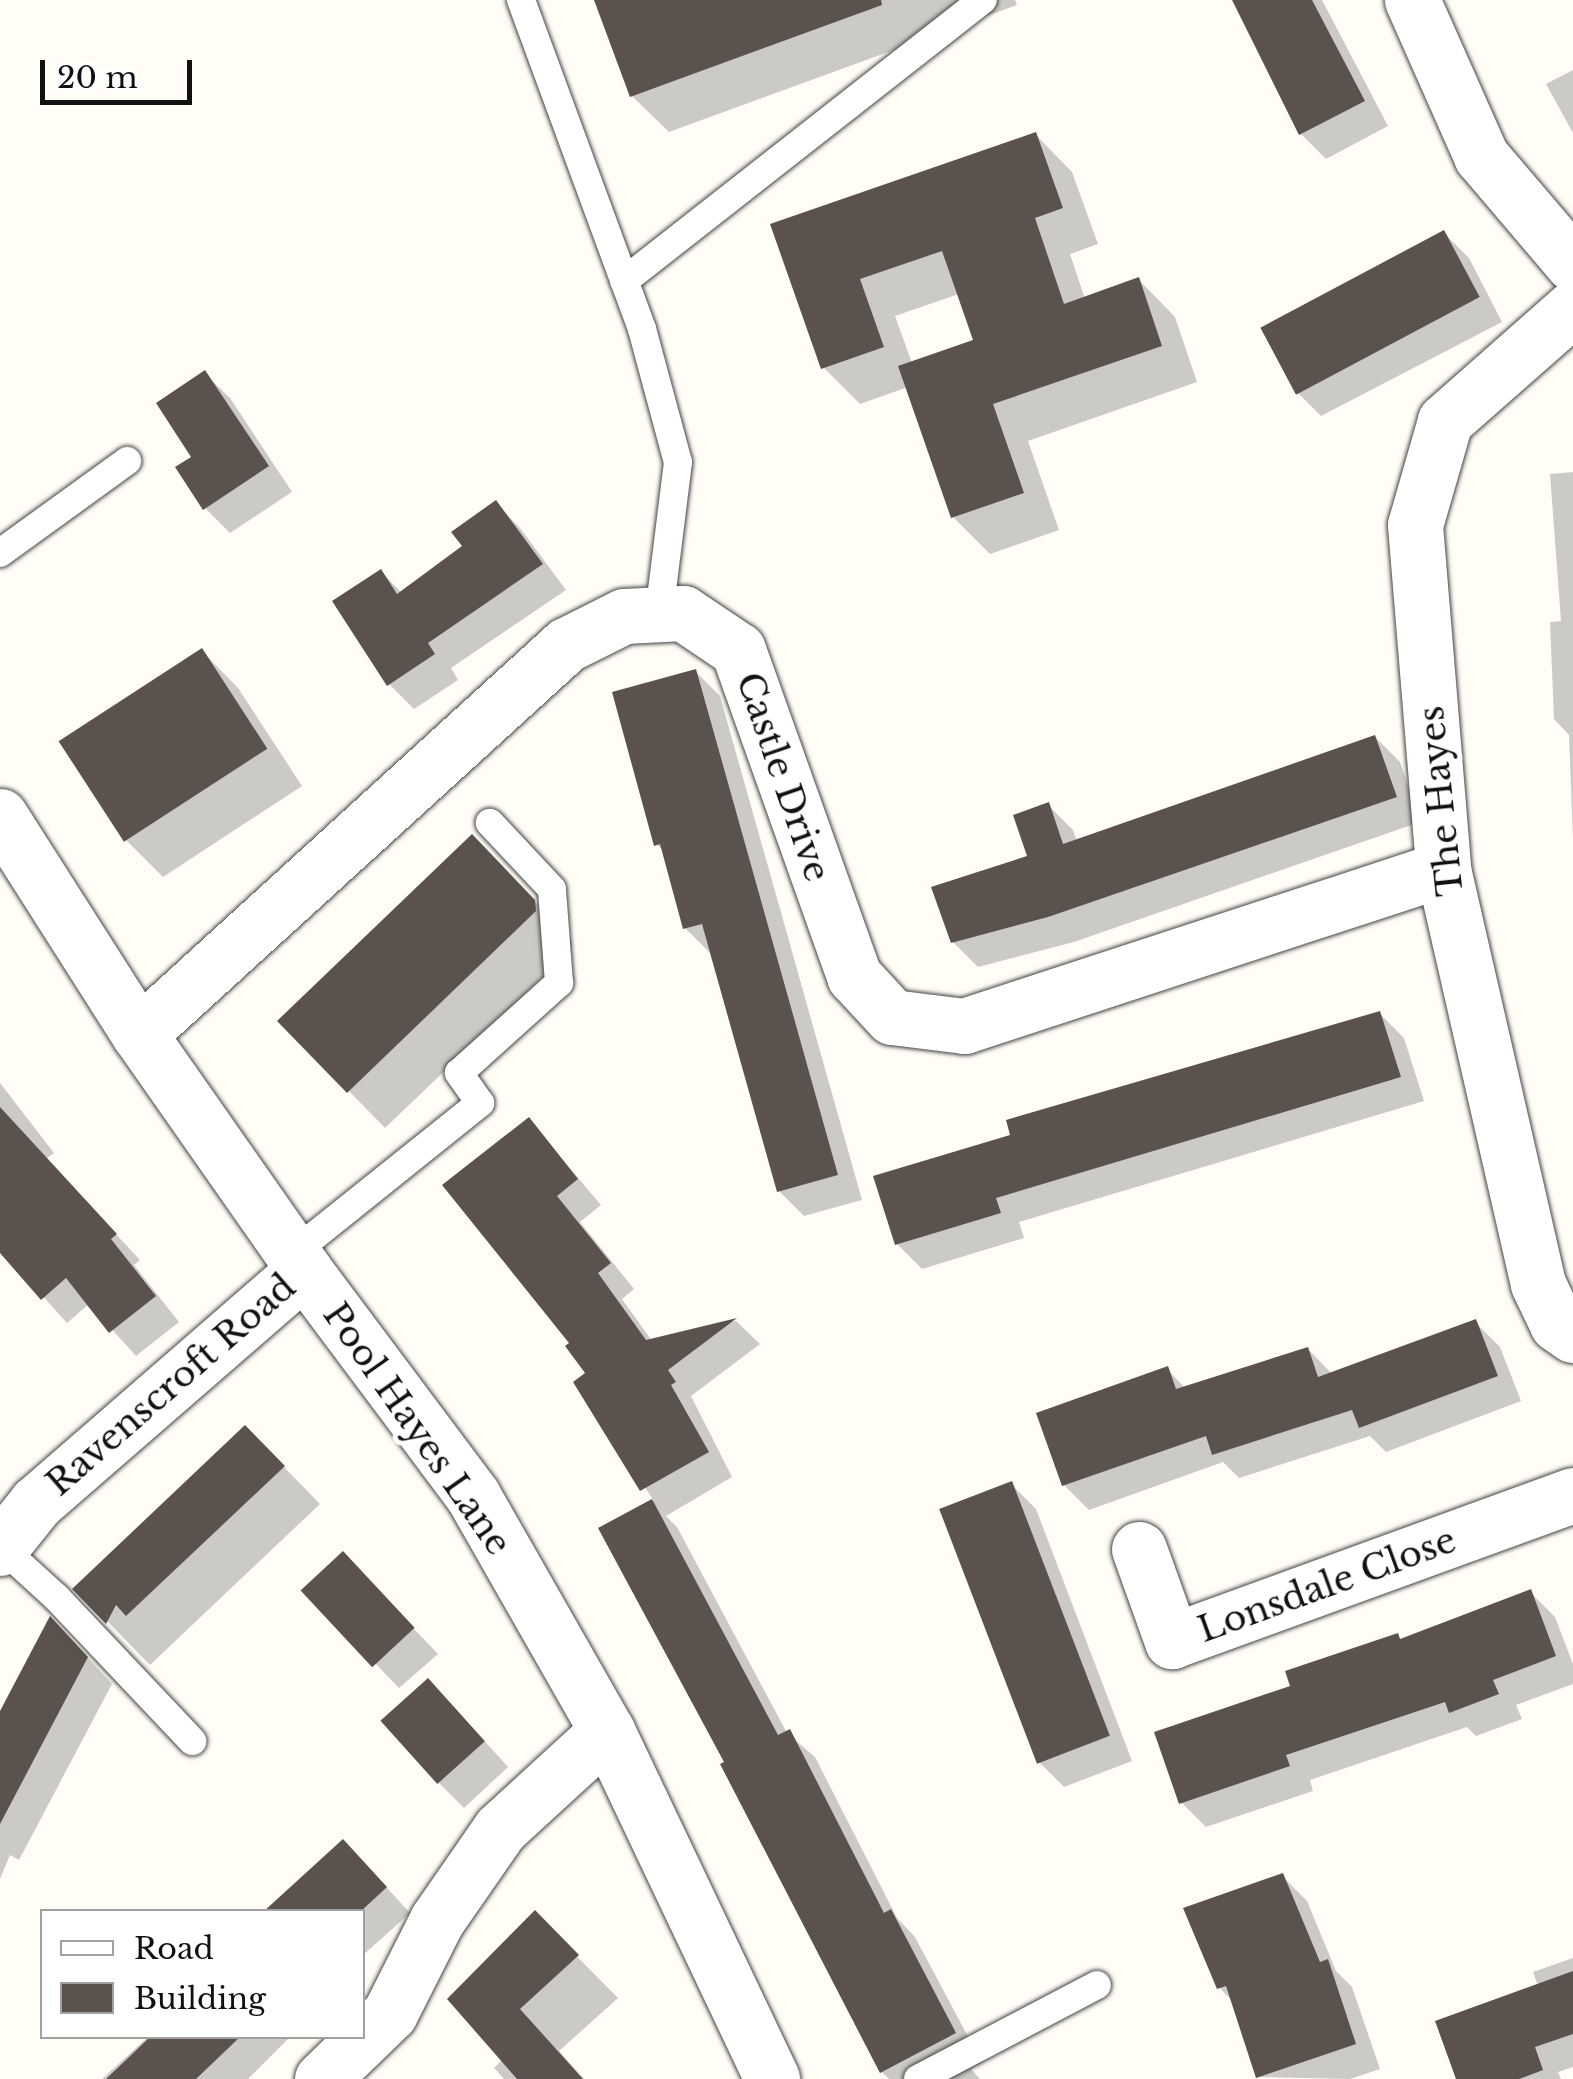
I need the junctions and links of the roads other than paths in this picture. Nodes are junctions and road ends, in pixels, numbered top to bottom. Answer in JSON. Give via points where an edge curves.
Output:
{"nodes":[{"id":1,"x":521,"y":0,"type":"edge"},
{"id":2,"x":983,"y":0,"type":"edge"},
{"id":3,"x":1412,"y":0,"type":"edge"},
{"id":4,"x":1573,"y":264,"type":"edge"},
{"id":5,"x":624,"y":281,"type":"junction"},
{"id":6,"x":1573,"y":308,"type":"edge"},
{"id":7,"x":126,"y":461,"type":"dead end"},
{"id":8,"x":0,"y":553,"type":"edge"},
{"id":9,"x":659,"y":614,"type":"junction"},
{"id":10,"x":0,"y":816,"type":"edge"},
{"id":11,"x":490,"y":823,"type":"dead end"},
{"id":12,"x":1443,"y":869,"type":"junction"},
{"id":13,"x":139,"y":1034,"type":"junction"},
{"id":14,"x":299,"y":1262,"type":"junction"},
{"id":15,"x":1573,"y":1335,"type":"edge"},
{"id":16,"x":1573,"y":1496,"type":"edge"},
{"id":17,"x":0,"y":1547,"type":"edge"},
{"id":18,"x":1139,"y":1549,"type":"dead end"},
{"id":19,"x":607,"y":1730,"type":"junction"},
{"id":20,"x":192,"y":1741,"type":"dead end"},
{"id":21,"x":1097,"y":1985,"type":"dead end"},
{"id":22,"x":365,"y":2037,"type":"edge"},
{"id":23,"x":363,"y":2039,"type":"edge"},
{"id":24,"x":322,"y":2079,"type":"edge"},
{"id":25,"x":772,"y":2079,"type":"edge"},
{"id":26,"x":918,"y":2079,"type":"edge"}],
"edges":[{"from":1,"to":5,"type":"lane"},
{"from":2,"to":5,"type":"lane"},
{"from":3,"to":4,"type":"street","via":[[1481,156]]},
{"from":5,"to":9,"type":"lane","via":[[678,462]]},
{"from":6,"to":12,"type":"street","name":"The Hayes","via":[[1444,421],[1415,524]]},
{"from":7,"to":8,"type":"lane"},
{"from":9,"to":12,"type":"street","name":"Castle Drive","via":[[683,613],[738,650],[854,976],[892,1017],[964,1026]]},
{"from":9,"to":13,"type":"street","name":"Castle Drive","via":[[624,616],[566,645]]},
{"from":10,"to":13,"type":"street","name":"Pool Hayes Lane"},
{"from":11,"to":14,"type":"lane","via":[[552,889],[558,983],[460,1073],[480,1103]]},
{"from":12,"to":15,"type":"street","name":"The Hayes","via":[[1538,1284],[1558,1324]]},
{"from":13,"to":14,"type":"street","name":"Pool Hayes Lane"},
{"from":14,"to":17,"type":"street","name":"Ravenscroft Road","via":[[36,1503]]},
{"from":14,"to":19,"type":"street","name":"Pool Hayes Lane","via":[[473,1496]]},
{"from":16,"to":18,"type":"street","name":"Lonsdale Close","via":[[1172,1641]]},
{"from":17,"to":20,"type":"lane"},
{"from":19,"to":22,"type":"street","via":[[500,1829],[437,1920],[390,2013]]},
{"from":19,"to":25,"type":"street","name":"Pool Hayes Lane"},
{"from":21,"to":26,"type":"lane"},
{"from":23,"to":24,"type":"street"}]}
